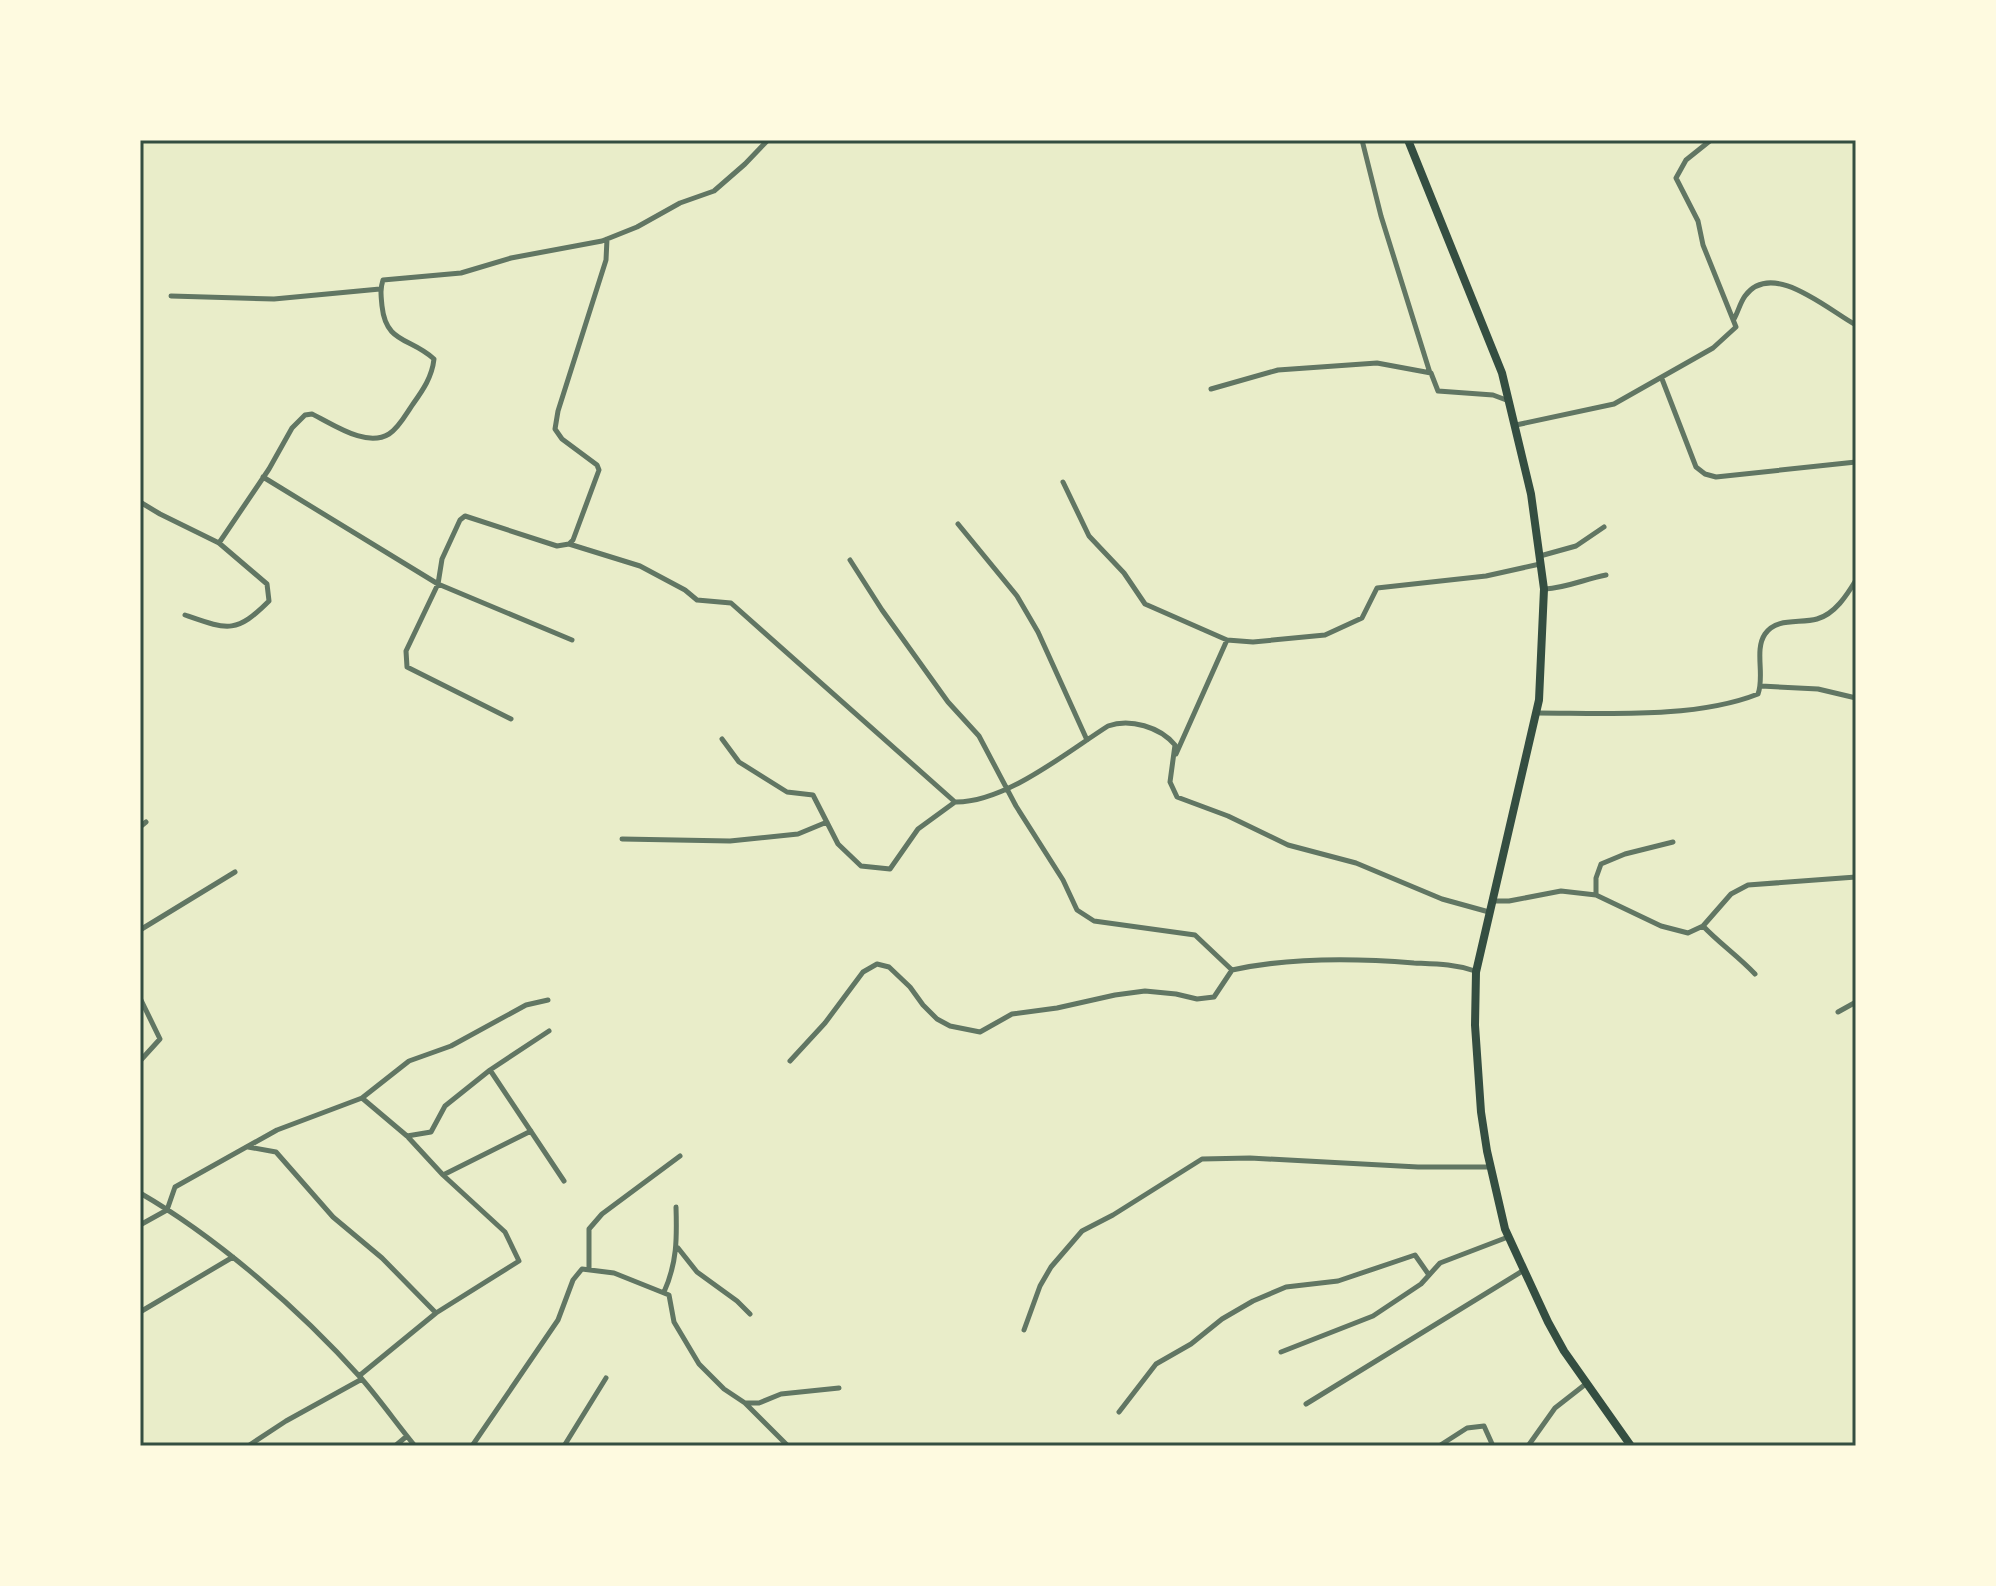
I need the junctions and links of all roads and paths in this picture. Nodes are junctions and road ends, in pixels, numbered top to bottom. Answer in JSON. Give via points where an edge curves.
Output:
{"nodes":[{"id":1,"x":768,"y":140,"type":"edge"},
{"id":2,"x":1362,"y":140,"type":"edge"},
{"id":3,"x":1408,"y":140,"type":"edge"},
{"id":4,"x":1711,"y":140,"type":"edge"},
{"id":5,"x":607,"y":239,"type":"junction"},
{"id":6,"x":380,"y":289,"type":"junction"},
{"id":7,"x":171,"y":296,"type":"dead end"},
{"id":8,"x":1734,"y":320,"type":"junction"},
{"id":9,"x":1856,"y":325,"type":"edge"},
{"id":10,"x":1431,"y":373,"type":"junction"},
{"id":11,"x":1662,"y":379,"type":"junction"},
{"id":12,"x":1211,"y":389,"type":"dead end"},
{"id":13,"x":1510,"y":402,"type":"junction"},
{"id":14,"x":1516,"y":425,"type":"junction"},
{"id":15,"x":1856,"y":462,"type":"edge"},
{"id":16,"x":263,"y":477,"type":"junction"},
{"id":17,"x":1063,"y":482,"type":"dead end"},
{"id":18,"x":140,"y":502,"type":"edge"},
{"id":19,"x":958,"y":524,"type":"dead end"},
{"id":20,"x":1604,"y":527,"type":"dead end"},
{"id":21,"x":219,"y":543,"type":"junction"},
{"id":22,"x":569,"y":544,"type":"junction"},
{"id":23,"x":850,"y":560,"type":"dead end"},
{"id":24,"x":1540,"y":560,"type":"junction"},
{"id":25,"x":1606,"y":575,"type":"dead end"},
{"id":26,"x":1856,"y":580,"type":"edge"},
{"id":27,"x":438,"y":584,"type":"junction"},
{"id":28,"x":1544,"y":589,"type":"junction"},
{"id":29,"x":185,"y":615,"type":"dead end"},
{"id":30,"x":572,"y":640,"type":"dead end"},
{"id":31,"x":1227,"y":640,"type":"junction"},
{"id":32,"x":1761,"y":686,"type":"junction"},
{"id":33,"x":1856,"y":698,"type":"edge"},
{"id":34,"x":1537,"y":713,"type":"junction"},
{"id":35,"x":511,"y":719,"type":"dead end"},
{"id":36,"x":722,"y":739,"type":"dead end"},
{"id":37,"x":1087,"y":740,"type":"junction"},
{"id":38,"x":1175,"y":755,"type":"junction"},
{"id":39,"x":1007,"y":788,"type":"junction"},
{"id":40,"x":955,"y":802,"type":"junction"},
{"id":41,"x":146,"y":822,"type":"dead end"},
{"id":42,"x":827,"y":822,"type":"junction"},
{"id":43,"x":140,"y":827,"type":"edge"},
{"id":44,"x":622,"y":839,"type":"dead end"},
{"id":45,"x":1673,"y":842,"type":"dead end"},
{"id":46,"x":235,"y":872,"type":"dead end"},
{"id":47,"x":1856,"y":877,"type":"edge"},
{"id":48,"x":1596,"y":895,"type":"junction"},
{"id":49,"x":1493,"y":901,"type":"junction"},
{"id":50,"x":1489,"y":912,"type":"junction"},
{"id":51,"x":1703,"y":926,"type":"junction"},
{"id":52,"x":140,"y":930,"type":"edge"},
{"id":53,"x":1232,"y":970,"type":"junction"},
{"id":54,"x":1476,"y":972,"type":"junction"},
{"id":55,"x":1755,"y":974,"type":"dead end"},
{"id":56,"x":140,"y":998,"type":"edge"},
{"id":57,"x":548,"y":1000,"type":"dead end"},
{"id":58,"x":1856,"y":1002,"type":"edge"},
{"id":59,"x":1838,"y":1012,"type":"dead end"},
{"id":60,"x":549,"y":1031,"type":"dead end"},
{"id":61,"x":140,"y":1061,"type":"edge"},
{"id":62,"x":790,"y":1061,"type":"dead end"},
{"id":63,"x":490,"y":1070,"type":"junction"},
{"id":64,"x":362,"y":1098,"type":"junction"},
{"id":65,"x":531,"y":1131,"type":"junction"},
{"id":66,"x":407,"y":1136,"type":"junction"},
{"id":67,"x":247,"y":1146,"type":"junction"},
{"id":68,"x":680,"y":1156,"type":"dead end"},
{"id":69,"x":1490,"y":1167,"type":"junction"},
{"id":70,"x":443,"y":1175,"type":"junction"},
{"id":71,"x":564,"y":1181,"type":"dead end"},
{"id":72,"x":140,"y":1193,"type":"edge"},
{"id":73,"x":676,"y":1207,"type":"dead end"},
{"id":74,"x":167,"y":1210,"type":"junction"},
{"id":75,"x":140,"y":1225,"type":"edge"},
{"id":76,"x":1508,"y":1237,"type":"junction"},
{"id":77,"x":678,"y":1248,"type":"junction"},
{"id":78,"x":233,"y":1257,"type":"junction"},
{"id":79,"x":589,"y":1269,"type":"junction"},
{"id":80,"x":1524,"y":1270,"type":"junction"},
{"id":81,"x":1429,"y":1275,"type":"junction"},
{"id":82,"x":664,"y":1292,"type":"junction"},
{"id":83,"x":140,"y":1312,"type":"edge"},
{"id":84,"x":436,"y":1313,"type":"junction"},
{"id":85,"x":750,"y":1314,"type":"dead end"},
{"id":86,"x":1024,"y":1330,"type":"dead end"},
{"id":87,"x":1281,"y":1352,"type":"dead end"},
{"id":88,"x":361,"y":1378,"type":"junction"},
{"id":89,"x":606,"y":1378,"type":"dead end"},
{"id":90,"x":1587,"y":1383,"type":"junction"},
{"id":91,"x":839,"y":1388,"type":"dead end"},
{"id":92,"x":745,"y":1403,"type":"junction"},
{"id":93,"x":1306,"y":1404,"type":"dead end"},
{"id":94,"x":1119,"y":1412,"type":"dead end"},
{"id":95,"x":407,"y":1436,"type":"junction"},
{"id":96,"x":248,"y":1446,"type":"edge"},
{"id":97,"x":395,"y":1446,"type":"edge"},
{"id":98,"x":415,"y":1446,"type":"edge"},
{"id":99,"x":472,"y":1446,"type":"edge"},
{"id":100,"x":564,"y":1446,"type":"edge"},
{"id":101,"x":788,"y":1446,"type":"edge"},
{"id":102,"x":1439,"y":1446,"type":"edge"},
{"id":103,"x":1493,"y":1446,"type":"edge"},
{"id":104,"x":1528,"y":1446,"type":"edge"},
{"id":105,"x":1631,"y":1446,"type":"edge"}],
"edges":[{"from":1,"to":5,"type":"street","via":[[714,191]]},
{"from":2,"to":10,"type":"street"},
{"from":3,"to":13,"type":"highway"},
{"from":4,"to":8,"type":"street","via":[[1686,160],[1676,178],[1698,221]]},
{"from":5,"to":6,"type":"street","via":[[461,273],[383,280]]},
{"from":5,"to":22,"type":"street","via":[[606,260],[555,429],[599,470]]},
{"from":6,"to":7,"type":"street","via":[[274,299]]},
{"from":6,"to":16,"type":"street","via":[[384,323],[434,359],[419,396],[398,426],[377,439],[305,415]]},
{"from":8,"to":9,"type":"street","via":[[1746,294],[1766,283],[1787,283]]},
{"from":8,"to":11,"type":"street","via":[[1736,327],[1713,348]]},
{"from":10,"to":12,"type":"street","via":[[1377,363],[1278,370]]},
{"from":10,"to":13,"type":"street","via":[[1438,391],[1493,395]]},
{"from":11,"to":14,"type":"street","via":[[1614,404]]},
{"from":11,"to":15,"type":"street","via":[[1696,467],[1705,474]]},
{"from":13,"to":14,"type":"highway"},
{"from":14,"to":24,"type":"highway"},
{"from":16,"to":21,"type":"street"},
{"from":16,"to":27,"type":"street"},
{"from":17,"to":31,"type":"street","via":[[1089,536],[1145,604]]},
{"from":18,"to":21,"type":"street"},
{"from":19,"to":37,"type":"street","via":[[1017,596]]},
{"from":20,"to":24,"type":"street","via":[[1576,546]]},
{"from":21,"to":29,"type":"street","via":[[267,584],[269,601],[249,621],[234,627]]},
{"from":22,"to":27,"type":"street","via":[[557,546],[465,516],[442,559]]},
{"from":22,"to":40,"type":"street","via":[[640,566],[697,600],[731,603]]},
{"from":23,"to":39,"type":"street","via":[[948,702],[979,736]]},
{"from":24,"to":28,"type":"highway"},
{"from":24,"to":31,"type":"street","via":[[1486,576],[1377,588],[1362,618],[1325,635]]},
{"from":25,"to":28,"type":"street"},
{"from":26,"to":32,"type":"street","via":[[1820,618],[1772,626],[1761,643]]},
{"from":27,"to":30,"type":"street"},
{"from":27,"to":35,"type":"street","via":[[406,651],[407,667]]},
{"from":28,"to":34,"type":"highway"},
{"from":31,"to":38,"type":"street"},
{"from":32,"to":33,"type":"street","via":[[1818,689]]},
{"from":32,"to":34,"type":"street","via":[[1748,698],[1695,708]]},
{"from":34,"to":49,"type":"highway"},
{"from":36,"to":42,"type":"street","via":[[739,762],[787,792],[813,795]]},
{"from":37,"to":38,"type":"street","via":[[1120,722],[1164,732],[1175,745]]},
{"from":37,"to":39,"type":"street"},
{"from":38,"to":50,"type":"street","via":[[1170,782],[1177,797],[1288,845],[1356,863],[1442,899]]},
{"from":39,"to":40,"type":"street"},
{"from":39,"to":53,"type":"street","via":[[1077,910],[1094,921],[1195,935]]},
{"from":40,"to":42,"type":"street","via":[[918,829],[890,869],[861,866],[838,844]]},
{"from":41,"to":43,"type":"street"},
{"from":42,"to":44,"type":"street","via":[[798,834],[730,841]]},
{"from":45,"to":48,"type":"street","via":[[1601,864]]},
{"from":46,"to":52,"type":"street"},
{"from":47,"to":51,"type":"street","via":[[1748,885],[1731,894]]},
{"from":48,"to":49,"type":"street","via":[[1561,891]]},
{"from":48,"to":51,"type":"street","via":[[1683,933]]},
{"from":49,"to":50,"type":"highway"},
{"from":50,"to":54,"type":"highway"},
{"from":51,"to":55,"type":"street"},
{"from":53,"to":54,"type":"street","via":[[1369,959],[1455,964]]},
{"from":53,"to":62,"type":"street","via":[[1214,997],[1145,991],[1115,995],[1012,1014],[980,1032],[937,1019],[889,967],[877,964],[863,972]]},
{"from":54,"to":69,"type":"highway","via":[[1481,1112]]},
{"from":56,"to":61,"type":"street","via":[[160,1039]]},
{"from":57,"to":64,"type":"street","via":[[526,1005],[451,1046],[409,1061]]},
{"from":58,"to":59,"type":"street"},
{"from":60,"to":63,"type":"street"},
{"from":63,"to":65,"type":"street"},
{"from":63,"to":66,"type":"street","via":[[445,1106],[431,1132]]},
{"from":64,"to":66,"type":"street"},
{"from":64,"to":67,"type":"street"},
{"from":65,"to":70,"type":"street"},
{"from":65,"to":71,"type":"street"},
{"from":66,"to":70,"type":"street"},
{"from":67,"to":74,"type":"street","via":[[175,1187]]},
{"from":67,"to":84,"type":"street","via":[[276,1152],[333,1217]]},
{"from":68,"to":79,"type":"street","via":[[589,1229]]},
{"from":69,"to":76,"type":"highway"},
{"from":69,"to":86,"type":"street","via":[[1202,1159],[1082,1231],[1051,1267]]},
{"from":70,"to":84,"type":"street","via":[[505,1232],[519,1261]]},
{"from":72,"to":74,"type":"street"},
{"from":73,"to":77,"type":"street"},
{"from":74,"to":75,"type":"street"},
{"from":74,"to":78,"type":"street"},
{"from":76,"to":80,"type":"highway"},
{"from":76,"to":81,"type":"street","via":[[1440,1263]]},
{"from":77,"to":82,"type":"street"},
{"from":77,"to":85,"type":"street","via":[[697,1272]]},
{"from":78,"to":83,"type":"street"},
{"from":78,"to":88,"type":"street"},
{"from":79,"to":82,"type":"street"},
{"from":79,"to":99,"type":"street","via":[[577,1273],[558,1320]]},
{"from":80,"to":90,"type":"highway","via":[[1548,1322]]},
{"from":80,"to":93,"type":"street"},
{"from":81,"to":87,"type":"street","via":[[1373,1316]]},
{"from":81,"to":94,"type":"street","via":[[1415,1255],[1338,1281],[1286,1287],[1253,1301],[1156,1364]]},
{"from":82,"to":92,"type":"street","via":[[674,1322],[699,1364]]},
{"from":84,"to":88,"type":"street"},
{"from":88,"to":95,"type":"street"},
{"from":88,"to":96,"type":"street"},
{"from":89,"to":100,"type":"street"},
{"from":90,"to":104,"type":"street","via":[[1555,1408]]},
{"from":90,"to":105,"type":"highway"},
{"from":91,"to":92,"type":"street"},
{"from":92,"to":101,"type":"street"},
{"from":95,"to":97,"type":"street"},
{"from":95,"to":98,"type":"street"},
{"from":102,"to":103,"type":"street","via":[[1467,1428],[1484,1426]]}]}
